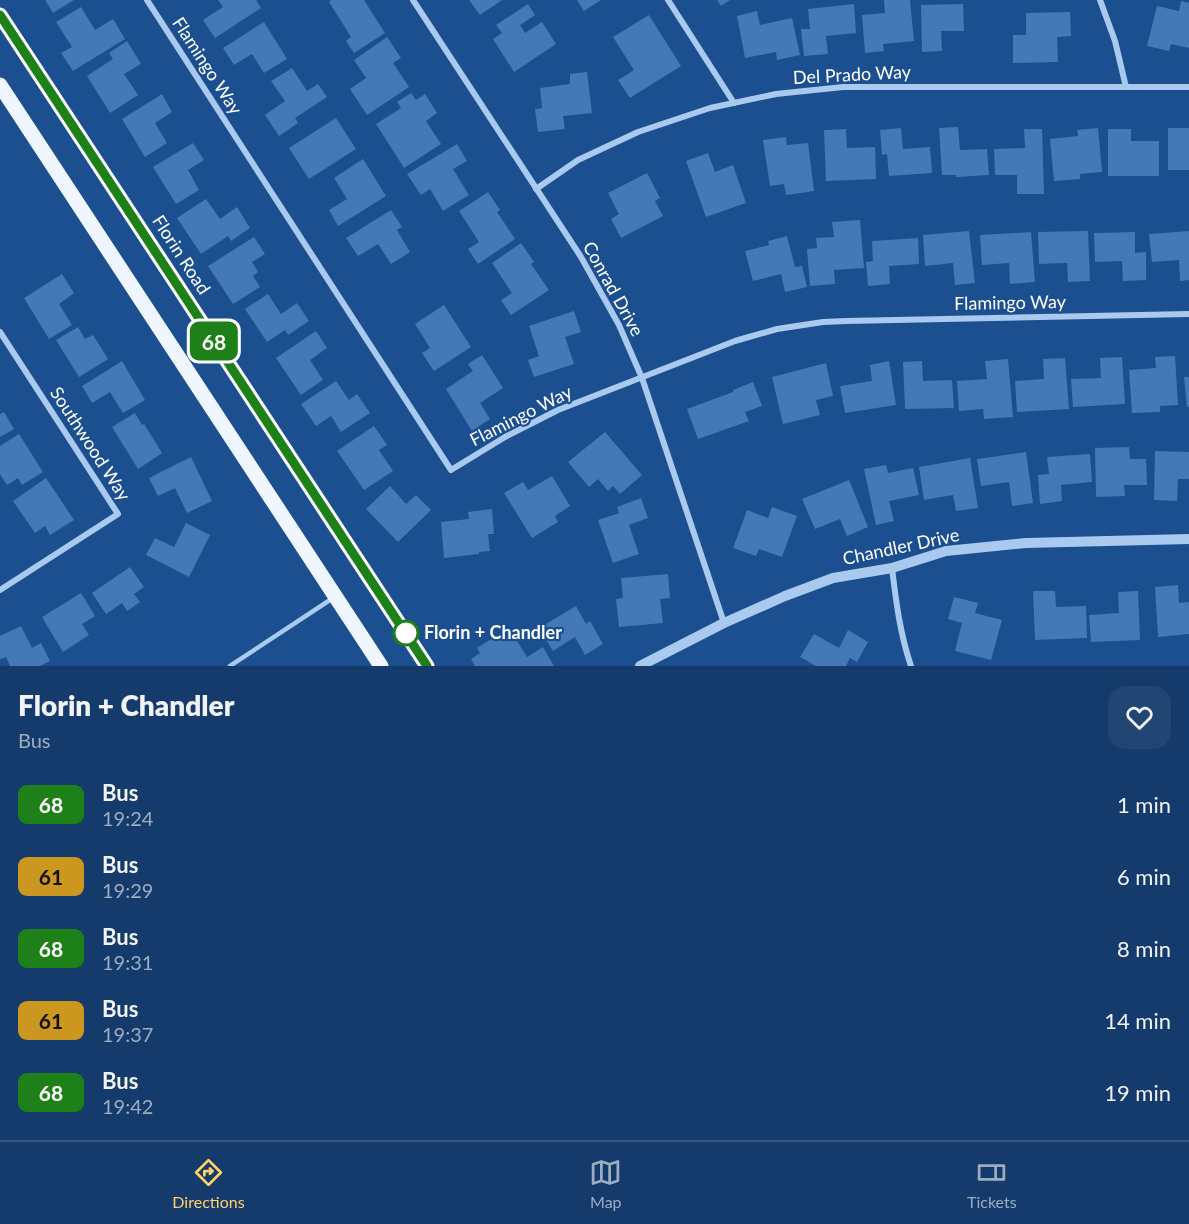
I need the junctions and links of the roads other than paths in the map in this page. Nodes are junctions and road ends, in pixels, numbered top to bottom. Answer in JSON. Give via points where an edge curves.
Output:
{"nodes":[{"id":1,"x":147,"y":0,"type":"edge"},
{"id":2,"x":412,"y":0,"type":"edge"},
{"id":3,"x":668,"y":0,"type":"edge"},
{"id":4,"x":1100,"y":0,"type":"edge"},
{"id":5,"x":0,"y":15,"type":"edge"},
{"id":6,"x":0,"y":85,"type":"edge"},
{"id":7,"x":1126,"y":87,"type":"junction"},
{"id":8,"x":1189,"y":87,"type":"edge"},
{"id":9,"x":734,"y":103,"type":"junction"},
{"id":10,"x":536,"y":189,"type":"junction"},
{"id":11,"x":1189,"y":314,"type":"edge"},
{"id":12,"x":0,"y":332,"type":"edge"},
{"id":13,"x":642,"y":378,"type":"junction"},
{"id":14,"x":1189,"y":539,"type":"edge"},
{"id":15,"x":892,"y":567,"type":"junction"},
{"id":16,"x":0,"y":590,"type":"edge"},
{"id":17,"x":335,"y":596,"type":"junction"},
{"id":18,"x":724,"y":623,"type":"junction"},
{"id":19,"x":230,"y":666,"type":"edge"},
{"id":20,"x":381,"y":666,"type":"edge"},
{"id":21,"x":427,"y":666,"type":"edge"},
{"id":22,"x":640,"y":666,"type":"edge"},
{"id":23,"x":911,"y":666,"type":"edge"}],
"edges":[{"from":1,"to":13,"type":"street","name":"Flamingo Way","via":[[452,470],[558,410]]},
{"from":2,"to":10,"type":"street","name":"Conrad Drive"},
{"from":3,"to":9,"type":"street"},
{"from":4,"to":7,"type":"street"},
{"from":5,"to":21,"type":"main road","name":"Florin Road"},
{"from":6,"to":17,"type":"main road"},
{"from":7,"to":8,"type":"street","name":"Del Prado Way"},
{"from":7,"to":9,"type":"street","name":"Del Prado Way","via":[[843,87]]},
{"from":9,"to":10,"type":"street","name":"Del Prado Way","via":[[638,132],[578,160]]},
{"from":10,"to":13,"type":"street","name":"Conrad Drive","via":[[603,296]]},
{"from":11,"to":13,"type":"street","name":"Flamingo Way","via":[[823,322],[735,341]]},
{"from":12,"to":16,"type":"street","name":"Southwood Way","via":[[118,514]]},
{"from":13,"to":18,"type":"street","name":"Conrad Drive"},
{"from":14,"to":15,"type":"street","name":"Chandler Drive","via":[[1026,543],[946,551]]},
{"from":15,"to":18,"type":"street","name":"Chandler Drive","via":[[833,578]]},
{"from":15,"to":23,"type":"street","via":[[899,621]]},
{"from":17,"to":19,"type":"lane"},
{"from":17,"to":20,"type":"main road"},
{"from":18,"to":22,"type":"street","name":"Chandler Drive"}]}
